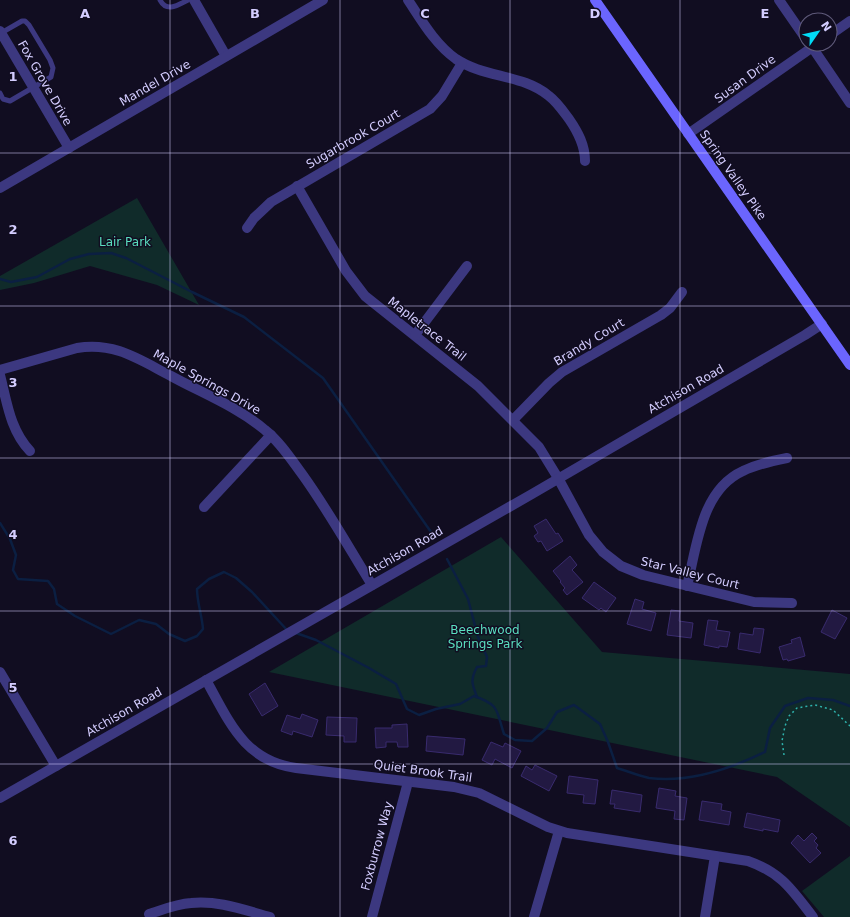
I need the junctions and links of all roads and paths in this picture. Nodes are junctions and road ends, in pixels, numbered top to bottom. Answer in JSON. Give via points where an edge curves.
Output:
{"nodes":[{"id":1,"x":160,"y":0,"type":"edge"},
{"id":2,"x":188,"y":0,"type":"edge"},
{"id":3,"x":194,"y":0,"type":"edge"},
{"id":4,"x":322,"y":0,"type":"edge"},
{"id":5,"x":408,"y":0,"type":"edge"},
{"id":6,"x":595,"y":0,"type":"edge"},
{"id":7,"x":779,"y":0,"type":"edge"},
{"id":8,"x":850,"y":21,"type":"edge"},
{"id":9,"x":798,"y":26,"type":"edge"},
{"id":10,"x":838,"y":29,"type":"edge"},
{"id":11,"x":1,"y":32,"type":"edge"},
{"id":12,"x":800,"y":52,"type":"edge"},
{"id":13,"x":816,"y":52,"type":"edge"},
{"id":14,"x":226,"y":56,"type":"junction"},
{"id":15,"x":462,"y":63,"type":"junction"},
{"id":16,"x":33,"y":88,"type":"junction"},
{"id":17,"x":0,"y":93,"type":"edge"},
{"id":18,"x":850,"y":102,"type":"edge"},
{"id":19,"x":688,"y":134,"type":"junction"},
{"id":20,"x":69,"y":148,"type":"junction"},
{"id":21,"x":585,"y":161,"type":"dead end"},
{"id":22,"x":297,"y":186,"type":"junction"},
{"id":23,"x":0,"y":188,"type":"edge"},
{"id":24,"x":247,"y":228,"type":"dead end"},
{"id":25,"x":466,"y":266,"type":"dead end"},
{"id":26,"x":682,"y":292,"type":"dead end"},
{"id":27,"x":822,"y":324,"type":"junction"},
{"id":28,"x":415,"y":335,"type":"junction"},
{"id":29,"x":850,"y":365,"type":"edge"},
{"id":30,"x":0,"y":370,"type":"edge"},
{"id":31,"x":0,"y":375,"type":"edge"},
{"id":32,"x":513,"y":420,"type":"junction"},
{"id":33,"x":271,"y":435,"type":"junction"},
{"id":34,"x":30,"y":451,"type":"dead end"},
{"id":35,"x":787,"y":458,"type":"dead end"},
{"id":36,"x":558,"y":478,"type":"junction"},
{"id":37,"x":204,"y":507,"type":"dead end"},
{"id":38,"x":372,"y":585,"type":"junction"},
{"id":39,"x":688,"y":586,"type":"junction"},
{"id":40,"x":792,"y":603,"type":"dead end"},
{"id":41,"x":0,"y":672,"type":"edge"},
{"id":42,"x":206,"y":680,"type":"junction"},
{"id":43,"x":850,"y":726,"type":"edge"},
{"id":44,"x":784,"y":755,"type":"dead end"},
{"id":45,"x":56,"y":766,"type":"junction"},
{"id":46,"x":408,"y":782,"type":"junction"},
{"id":47,"x":0,"y":798,"type":"edge"},
{"id":48,"x":559,"y":831,"type":"junction"},
{"id":49,"x":715,"y":856,"type":"junction"},
{"id":50,"x":149,"y":914,"type":"dead end"},
{"id":51,"x":270,"y":917,"type":"edge"},
{"id":52,"x":372,"y":917,"type":"edge"},
{"id":53,"x":534,"y":917,"type":"edge"},
{"id":54,"x":705,"y":917,"type":"edge"},
{"id":55,"x":814,"y":917,"type":"edge"}],
"edges":[{"from":1,"to":2,"type":"lane","via":[[162,4],[172,8]]},
{"from":3,"to":14,"type":"street"},
{"from":4,"to":14,"type":"street","name":"Mandel Drive"},
{"from":5,"to":15,"type":"street","via":[[432,36]]},
{"from":6,"to":19,"type":"street","name":"Spring Valley Pike"},
{"from":7,"to":9,"type":"street"},
{"from":8,"to":10,"type":"street"},
{"from":11,"to":16,"type":"street","name":"Fox Grove Drive"},
{"from":11,"to":16,"type":"lane","via":[[24,21],[50,60],[53,68],[51,77]]},
{"from":12,"to":19,"type":"street","name":"Susan Drive"},
{"from":13,"to":18,"type":"street"},
{"from":14,"to":20,"type":"street","name":"Mandel Drive"},
{"from":15,"to":21,"type":"street","via":[[525,82],[556,101],[580,135]]},
{"from":15,"to":22,"type":"street","name":"Sugarbrook Court","via":[[442,96],[430,109]]},
{"from":16,"to":17,"type":"lane","via":[[10,101],[3,98]]},
{"from":16,"to":20,"type":"street","name":"Fox Grove Drive"},
{"from":19,"to":27,"type":"street","name":"Spring Valley Pike"},
{"from":20,"to":23,"type":"street","name":"Mandel Drive"},
{"from":22,"to":24,"type":"street","name":"Sugarbrook Court","via":[[262,209]]},
{"from":22,"to":28,"type":"street","name":"Mapletrace Trail","via":[[355,284],[365,296]]},
{"from":25,"to":28,"type":"street"},
{"from":26,"to":32,"type":"street","name":"Brandy Court","via":[[661,315],[562,372]]},
{"from":27,"to":29,"type":"street","name":"Spring Valley Pike"},
{"from":27,"to":36,"type":"street","name":"Atchison Road"},
{"from":28,"to":32,"type":"street","name":"Mapletrace Trail","via":[[478,386]]},
{"from":30,"to":33,"type":"street","name":"Maple Springs Drive","via":[[77,348],[110,348],[130,354],[236,410]]},
{"from":31,"to":34,"type":"street","via":[[12,424]]},
{"from":32,"to":36,"type":"street","name":"Mapletrace Trail","via":[[539,447]]},
{"from":33,"to":37,"type":"street"},
{"from":33,"to":38,"type":"street","name":"Maple Springs Drive","via":[[317,496]]},
{"from":35,"to":39,"type":"street","via":[[742,471],[725,483],[712,499],[704,516]]},
{"from":36,"to":38,"type":"street","name":"Atchison Road"},
{"from":36,"to":39,"type":"street","name":"Star Valley Court","via":[[589,535],[602,552],[621,566],[643,575]]},
{"from":38,"to":42,"type":"street","name":"Atchison Road"},
{"from":39,"to":40,"type":"street","name":"Star Valley Court","via":[[754,602]]},
{"from":41,"to":45,"type":"street"},
{"from":42,"to":45,"type":"street","name":"Atchison Road"},
{"from":42,"to":46,"type":"street","name":"Quiet Brook Trail","via":[[235,731],[264,758],[290,767]]},
{"from":43,"to":44,"type":"path","via":[[833,710],[815,705],[797,708],[789,716],[785,726],[782,741]]},
{"from":45,"to":47,"type":"street","name":"Atchison Road"},
{"from":46,"to":48,"type":"street","name":"Quiet Brook Trail","via":[[454,787],[479,793]]},
{"from":46,"to":52,"type":"street","name":"Foxburrow Way"},
{"from":48,"to":49,"type":"street","name":"Quiet Brook Trail"},
{"from":48,"to":53,"type":"street"},
{"from":49,"to":54,"type":"street"},
{"from":49,"to":55,"type":"street","name":"Quiet Brook Trail","via":[[748,861],[769,870],[788,884]]},
{"from":50,"to":51,"type":"street","via":[[171,906],[202,902],[224,904]]}]}
